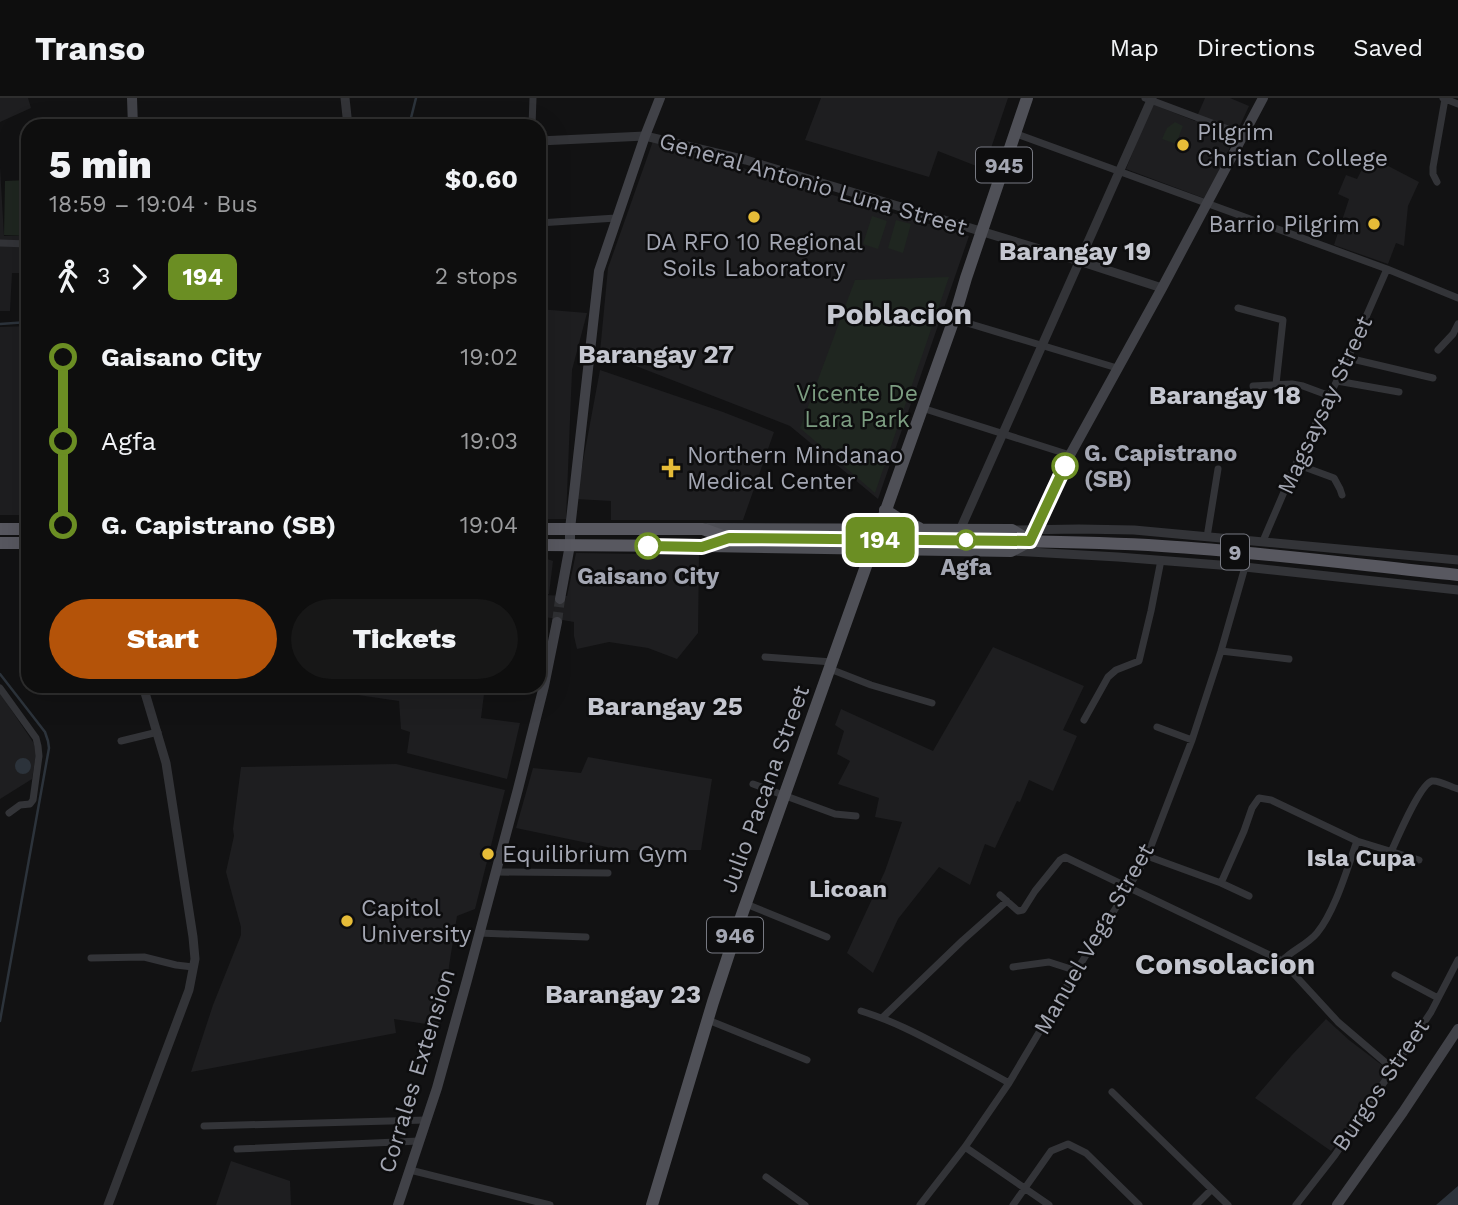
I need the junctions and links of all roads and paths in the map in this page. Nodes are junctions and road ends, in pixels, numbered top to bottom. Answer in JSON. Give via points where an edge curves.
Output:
{"nodes":[{"id":1,"x":132,"y":98,"type":"edge"},
{"id":2,"x":345,"y":98,"type":"edge"},
{"id":3,"x":533,"y":98,"type":"edge"},
{"id":4,"x":660,"y":98,"type":"edge"},
{"id":5,"x":1027,"y":98,"type":"edge"},
{"id":6,"x":1263,"y":98,"type":"edge"},
{"id":7,"x":1444,"y":98,"type":"edge"},
{"id":8,"x":1149,"y":99,"type":"edge"},
{"id":9,"x":1458,"y":104,"type":"edge"},
{"id":10,"x":133,"y":119,"type":"edge"},
{"id":11,"x":347,"y":119,"type":"edge"},
{"id":12,"x":532,"y":119,"type":"edge"},
{"id":13,"x":1014,"y":133,"type":"junction"},
{"id":14,"x":1244,"y":135,"type":"junction"},
{"id":15,"x":645,"y":136,"type":"junction"},
{"id":16,"x":546,"y":141,"type":"edge"},
{"id":17,"x":1119,"y":172,"type":"junction"},
{"id":18,"x":1437,"y":182,"type":"dead end"},
{"id":19,"x":1207,"y":203,"type":"junction"},
{"id":20,"x":616,"y":218,"type":"junction"},
{"id":21,"x":546,"y":223,"type":"edge"},
{"id":22,"x":982,"y":232,"type":"junction"},
{"id":23,"x":0,"y":243,"type":"edge"},
{"id":24,"x":21,"y":244,"type":"edge"},
{"id":25,"x":1079,"y":261,"type":"junction"},
{"id":26,"x":1387,"y":269,"type":"junction"},
{"id":27,"x":1162,"y":288,"type":"junction"},
{"id":28,"x":1458,"y":298,"type":"edge"},
{"id":29,"x":1238,"y":308,"type":"dead end"},
{"id":30,"x":954,"y":318,"type":"junction"},
{"id":31,"x":1458,"y":324,"type":"edge"},
{"id":32,"x":1042,"y":345,"type":"junction"},
{"id":33,"x":1438,"y":350,"type":"dead end"},
{"id":34,"x":1348,"y":358,"type":"junction"},
{"id":35,"x":1117,"y":368,"type":"junction"},
{"id":36,"x":1433,"y":378,"type":"dead end"},
{"id":37,"x":1337,"y":382,"type":"junction"},
{"id":38,"x":1276,"y":384,"type":"junction"},
{"id":39,"x":1253,"y":386,"type":"dead end"},
{"id":40,"x":1399,"y":392,"type":"dead end"},
{"id":41,"x":1330,"y":396,"type":"junction"},
{"id":42,"x":922,"y":408,"type":"junction"},
{"id":43,"x":1002,"y":434,"type":"junction"},
{"id":44,"x":1070,"y":455,"type":"junction"},
{"id":45,"x":1296,"y":464,"type":"junction"},
{"id":46,"x":1218,"y":469,"type":"dead end"},
{"id":47,"x":1342,"y":495,"type":"dead end"},
{"id":48,"x":885,"y":510,"type":"junction"},
{"id":49,"x":0,"y":529,"type":"edge"},
{"id":50,"x":21,"y":529,"type":"edge"},
{"id":51,"x":546,"y":529,"type":"edge"},
{"id":52,"x":570,"y":529,"type":"junction"},
{"id":53,"x":703,"y":529,"type":"junction"},
{"id":54,"x":878,"y":530,"type":"junction"},
{"id":55,"x":960,"y":530,"type":"junction"},
{"id":56,"x":925,"y":535,"type":"junction"},
{"id":57,"x":1033,"y":535,"type":"junction"},
{"id":58,"x":1206,"y":537,"type":"junction"},
{"id":59,"x":729,"y":538,"type":"junction"},
{"id":60,"x":1263,"y":541,"type":"junction"},
{"id":61,"x":0,"y":543,"type":"edge"},
{"id":62,"x":21,"y":543,"type":"edge"},
{"id":63,"x":546,"y":545,"type":"edge"},
{"id":64,"x":570,"y":545,"type":"junction"},
{"id":65,"x":702,"y":547,"type":"junction"},
{"id":66,"x":872,"y":549,"type":"junction"},
{"id":67,"x":1011,"y":551,"type":"junction"},
{"id":68,"x":1161,"y":560,"type":"junction"},
{"id":69,"x":1458,"y":560,"type":"edge"},
{"id":70,"x":1245,"y":567,"type":"junction"},
{"id":71,"x":1458,"y":575,"type":"edge"},
{"id":72,"x":1458,"y":590,"type":"edge"},
{"id":73,"x":560,"y":599,"type":"tunnel mouth"},
{"id":74,"x":557,"y":622,"type":"tunnel mouth"},
{"id":75,"x":1221,"y":651,"type":"junction"},
{"id":76,"x":765,"y":657,"type":"dead end"},
{"id":77,"x":1289,"y":659,"type":"dead end"},
{"id":78,"x":831,"y":666,"type":"junction"},
{"id":79,"x":546,"y":677,"type":"edge"},
{"id":80,"x":0,"y":688,"type":"edge"},
{"id":81,"x":145,"y":693,"type":"edge"},
{"id":82,"x":542,"y":693,"type":"edge"},
{"id":83,"x":932,"y":703,"type":"dead end"},
{"id":84,"x":1084,"y":720,"type":"dead end"},
{"id":85,"x":1157,"y":727,"type":"dead end"},
{"id":86,"x":158,"y":732,"type":"junction"},
{"id":87,"x":1192,"y":740,"type":"junction"},
{"id":88,"x":121,"y":741,"type":"dead end"},
{"id":89,"x":753,"y":784,"type":"dead end"},
{"id":90,"x":1458,"y":789,"type":"edge"},
{"id":91,"x":785,"y":794,"type":"junction"},
{"id":92,"x":9,"y":813,"type":"dead end"},
{"id":93,"x":856,"y":817,"type":"dead end"},
{"id":94,"x":1357,"y":841,"type":"junction"},
{"id":95,"x":1391,"y":852,"type":"junction"},
{"id":96,"x":1147,"y":856,"type":"junction"},
{"id":97,"x":1419,"y":860,"type":"dead end"},
{"id":98,"x":496,"y":872,"type":"junction"},
{"id":99,"x":608,"y":873,"type":"dead end"},
{"id":100,"x":1221,"y":883,"type":"junction"},
{"id":101,"x":1129,"y":887,"type":"junction"},
{"id":102,"x":999,"y":895,"type":"dead end"},
{"id":103,"x":1249,"y":896,"type":"dead end"},
{"id":104,"x":1007,"y":901,"type":"junction"},
{"id":105,"x":746,"y":904,"type":"junction"},
{"id":106,"x":479,"y":933,"type":"junction"},
{"id":107,"x":586,"y":937,"type":"dead end"},
{"id":108,"x":827,"y":937,"type":"dead end"},
{"id":109,"x":91,"y":958,"type":"dead end"},
{"id":110,"x":1458,"y":960,"type":"edge"},
{"id":111,"x":1282,"y":961,"type":"junction"},
{"id":112,"x":193,"y":967,"type":"junction"},
{"id":113,"x":1013,"y":967,"type":"dead end"},
{"id":114,"x":1077,"y":971,"type":"junction"},
{"id":115,"x":1395,"y":975,"type":"dead end"},
{"id":116,"x":1437,"y":998,"type":"junction"},
{"id":117,"x":860,"y":1011,"type":"dead end"},
{"id":118,"x":883,"y":1017,"type":"junction"},
{"id":119,"x":708,"y":1020,"type":"junction"},
{"id":120,"x":1458,"y":1029,"type":"edge"},
{"id":121,"x":807,"y":1060,"type":"dead end"},
{"id":122,"x":1393,"y":1069,"type":"junction"},
{"id":123,"x":1009,"y":1083,"type":"junction"},
{"id":124,"x":1112,"y":1093,"type":"dead end"},
{"id":125,"x":426,"y":1120,"type":"junction"},
{"id":126,"x":204,"y":1126,"type":"dead end"},
{"id":127,"x":419,"y":1141,"type":"junction"},
{"id":128,"x":965,"y":1147,"type":"junction"},
{"id":129,"x":237,"y":1149,"type":"dead end"},
{"id":130,"x":410,"y":1170,"type":"junction"},
{"id":131,"x":766,"y":1177,"type":"dead end"},
{"id":132,"x":1026,"y":1189,"type":"junction"},
{"id":133,"x":1211,"y":1190,"type":"junction"},
{"id":134,"x":108,"y":1205,"type":"edge"},
{"id":135,"x":398,"y":1205,"type":"edge"},
{"id":136,"x":550,"y":1205,"type":"edge"},
{"id":137,"x":652,"y":1205,"type":"edge"},
{"id":138,"x":805,"y":1205,"type":"edge"},
{"id":139,"x":920,"y":1205,"type":"edge"},
{"id":140,"x":1013,"y":1205,"type":"edge"},
{"id":141,"x":1049,"y":1205,"type":"edge"},
{"id":142,"x":1139,"y":1205,"type":"edge"},
{"id":143,"x":1196,"y":1205,"type":"edge"},
{"id":144,"x":1228,"y":1205,"type":"edge"},
{"id":145,"x":1296,"y":1205,"type":"edge"},
{"id":146,"x":1337,"y":1205,"type":"edge"}],
"edges":[{"from":1,"to":10,"type":"main road"},
{"from":2,"to":11,"type":"street"},
{"from":3,"to":12,"type":"street"},
{"from":4,"to":15,"type":"main road"},
{"from":5,"to":13,"type":"main road","number":"945"},
{"from":6,"to":14,"type":"main road"},
{"from":7,"to":9,"type":"street"},
{"from":7,"to":18,"type":"street","via":[[1433,167]]},
{"from":8,"to":14,"type":"street"},
{"from":8,"to":17,"type":"street"},
{"from":13,"to":17,"type":"street"},
{"from":13,"to":22,"type":"main road","number":"945"},
{"from":14,"to":19,"type":"main road"},
{"from":15,"to":16,"type":"street","name":"General Antonio Luna Street"},
{"from":15,"to":20,"type":"main road"},
{"from":15,"to":22,"type":"street","name":"General Antonio Luna Street","via":[[746,160]]},
{"from":17,"to":19,"type":"street"},
{"from":17,"to":25,"type":"street"},
{"from":19,"to":26,"type":"street"},
{"from":19,"to":27,"type":"main road"},
{"from":20,"to":21,"type":"street"},
{"from":20,"to":52,"type":"main road","via":[[599,271]]},
{"from":22,"to":25,"type":"street","name":"General Antonio Luna Street"},
{"from":22,"to":30,"type":"main road","number":"945"},
{"from":23,"to":24,"type":"street"},
{"from":25,"to":27,"type":"street","name":"General Antonio Luna Street"},
{"from":25,"to":32,"type":"street"},
{"from":26,"to":28,"type":"street"},
{"from":26,"to":34,"type":"street","name":"Magsaysay Street"},
{"from":27,"to":35,"type":"main road"},
{"from":29,"to":38,"type":"street","via":[[1283,320]]},
{"from":30,"to":32,"type":"street"},
{"from":30,"to":42,"type":"main road","number":"945"},
{"from":31,"to":33,"type":"street"},
{"from":32,"to":35,"type":"street"},
{"from":32,"to":43,"type":"street"},
{"from":34,"to":36,"type":"street"},
{"from":34,"to":37,"type":"street","name":"Magsaysay Street"},
{"from":35,"to":44,"type":"main road"},
{"from":37,"to":40,"type":"street"},
{"from":37,"to":41,"type":"street","name":"Magsaysay Street"},
{"from":38,"to":39,"type":"street"},
{"from":38,"to":41,"type":"street","via":[[1303,386]]},
{"from":41,"to":45,"type":"street","name":"Magsaysay Street"},
{"from":42,"to":43,"type":"street"},
{"from":42,"to":48,"type":"main road","number":"945"},
{"from":43,"to":44,"type":"street"},
{"from":43,"to":55,"type":"street"},
{"from":44,"to":57,"type":"main road"},
{"from":45,"to":47,"type":"street","via":[[1334,478]]},
{"from":45,"to":60,"type":"street","name":"Magsaysay Street"},
{"from":46,"to":58,"type":"street"},
{"from":48,"to":54,"type":"main road","number":"945"},
{"from":48,"to":56,"type":"main road"},
{"from":49,"to":50,"type":"highway"},
{"from":51,"to":52,"type":"highway","number":"9"},
{"from":52,"to":53,"type":"highway","number":"9"},
{"from":52,"to":64,"type":"main road"},
{"from":53,"to":54,"type":"main road","number":"9"},
{"from":53,"to":59,"type":"highway","number":"9"},
{"from":54,"to":56,"type":"main road","number":"9"},
{"from":54,"to":66,"type":"main road","name":"Julio Pacana Street"},
{"from":55,"to":56,"type":"main road","number":"9"},
{"from":55,"to":57,"type":"main road","number":"9","via":[[1012,530]]},
{"from":56,"to":57,"type":"highway","number":"9"},
{"from":56,"to":59,"type":"highway","number":"9","bridge":true},
{"from":57,"to":58,"type":"street","via":[[1118,530]]},
{"from":57,"to":67,"type":"main road","number":"9"},
{"from":57,"to":71,"type":"highway","number":"9"},
{"from":58,"to":60,"type":"street"},
{"from":59,"to":65,"type":"highway","number":"9"},
{"from":60,"to":69,"type":"street"},
{"from":61,"to":62,"type":"highway"},
{"from":63,"to":64,"type":"highway","number":"9"},
{"from":64,"to":65,"type":"highway","number":"9"},
{"from":64,"to":73,"type":"main road"},
{"from":65,"to":66,"type":"main road","number":"9"},
{"from":66,"to":67,"type":"main road","number":"9"},
{"from":66,"to":78,"type":"main road","name":"Julio Pacana Street","number":"946"},
{"from":67,"to":68,"type":"street"},
{"from":68,"to":70,"type":"street"},
{"from":68,"to":84,"type":"street","via":[[1142,655],[1139,661],[1112,673]]},
{"from":70,"to":72,"type":"street"},
{"from":70,"to":75,"type":"street","name":"Manuel Vega Street"},
{"from":74,"to":79,"type":"main road","name":"Corrales Extension"},
{"from":75,"to":77,"type":"street"},
{"from":75,"to":87,"type":"street","name":"Manuel Vega Street"},
{"from":76,"to":78,"type":"street"},
{"from":78,"to":83,"type":"street","via":[[869,684]]},
{"from":78,"to":91,"type":"main road","name":"Julio Pacana Street","number":"946"},
{"from":80,"to":92,"type":"street","via":[[36,738],[39,751],[33,800]]},
{"from":81,"to":86,"type":"street"},
{"from":82,"to":98,"type":"main road","name":"Corrales Extension"},
{"from":85,"to":87,"type":"street"},
{"from":86,"to":88,"type":"street"},
{"from":86,"to":112,"type":"street","via":[[195,949]]},
{"from":87,"to":96,"type":"street","name":"Manuel Vega Street"},
{"from":89,"to":91,"type":"street"},
{"from":90,"to":95,"type":"street","via":[[1436,781],[1426,784]]},
{"from":91,"to":93,"type":"street","via":[[835,814]]},
{"from":91,"to":105,"type":"main road","name":"Julio Pacana Street","number":"946"},
{"from":94,"to":95,"type":"street"},
{"from":94,"to":100,"type":"street","via":[[1259,798]]},
{"from":94,"to":111,"type":"street","via":[[1327,919],[1311,940]]},
{"from":95,"to":97,"type":"street"},
{"from":96,"to":100,"type":"street"},
{"from":96,"to":101,"type":"street","name":"Manuel Vega Street"},
{"from":98,"to":99,"type":"street"},
{"from":98,"to":106,"type":"main road","name":"Corrales Extension"},
{"from":100,"to":103,"type":"street"},
{"from":101,"to":104,"type":"street","via":[[1065,857],[1023,910]]},
{"from":101,"to":111,"type":"street"},
{"from":101,"to":114,"type":"street","name":"Manuel Vega Street"},
{"from":102,"to":104,"type":"street"},
{"from":104,"to":118,"type":"street"},
{"from":105,"to":108,"type":"street"},
{"from":105,"to":119,"type":"main road","name":"Julio Pacana Street","number":"946"},
{"from":106,"to":107,"type":"street"},
{"from":106,"to":125,"type":"main road","name":"Corrales Extension"},
{"from":109,"to":112,"type":"street","via":[[144,957]]},
{"from":110,"to":116,"type":"street","name":"Burgos Street"},
{"from":111,"to":122,"type":"street","via":[[1338,1022]]},
{"from":112,"to":134,"type":"street","via":[[189,990]]},
{"from":113,"to":114,"type":"street","via":[[1049,962]]},
{"from":114,"to":123,"type":"street","name":"Manuel Vega Street"},
{"from":115,"to":116,"type":"street"},
{"from":116,"to":122,"type":"street","name":"Burgos Street"},
{"from":117,"to":118,"type":"street"},
{"from":118,"to":123,"type":"street"},
{"from":119,"to":121,"type":"street"},
{"from":119,"to":137,"type":"main road","name":"Julio Pacana Street","number":"946"},
{"from":120,"to":146,"type":"main road"},
{"from":122,"to":145,"type":"street","name":"Burgos Street"},
{"from":123,"to":128,"type":"street","name":"Manuel Vega Street"},
{"from":124,"to":133,"type":"street"},
{"from":125,"to":126,"type":"street"},
{"from":125,"to":127,"type":"main road","name":"Corrales Extension"},
{"from":127,"to":129,"type":"street"},
{"from":127,"to":130,"type":"main road","name":"Corrales Extension"},
{"from":128,"to":132,"type":"street"},
{"from":128,"to":139,"type":"street","name":"Manuel Vega Street"},
{"from":130,"to":135,"type":"main road","name":"Corrales Extension"},
{"from":130,"to":136,"type":"street"},
{"from":131,"to":138,"type":"street"},
{"from":132,"to":140,"type":"street"},
{"from":132,"to":141,"type":"street"},
{"from":132,"to":142,"type":"street","via":[[1051,1151],[1068,1144],[1086,1153]]},
{"from":133,"to":143,"type":"street"},
{"from":133,"to":144,"type":"street"}]}
